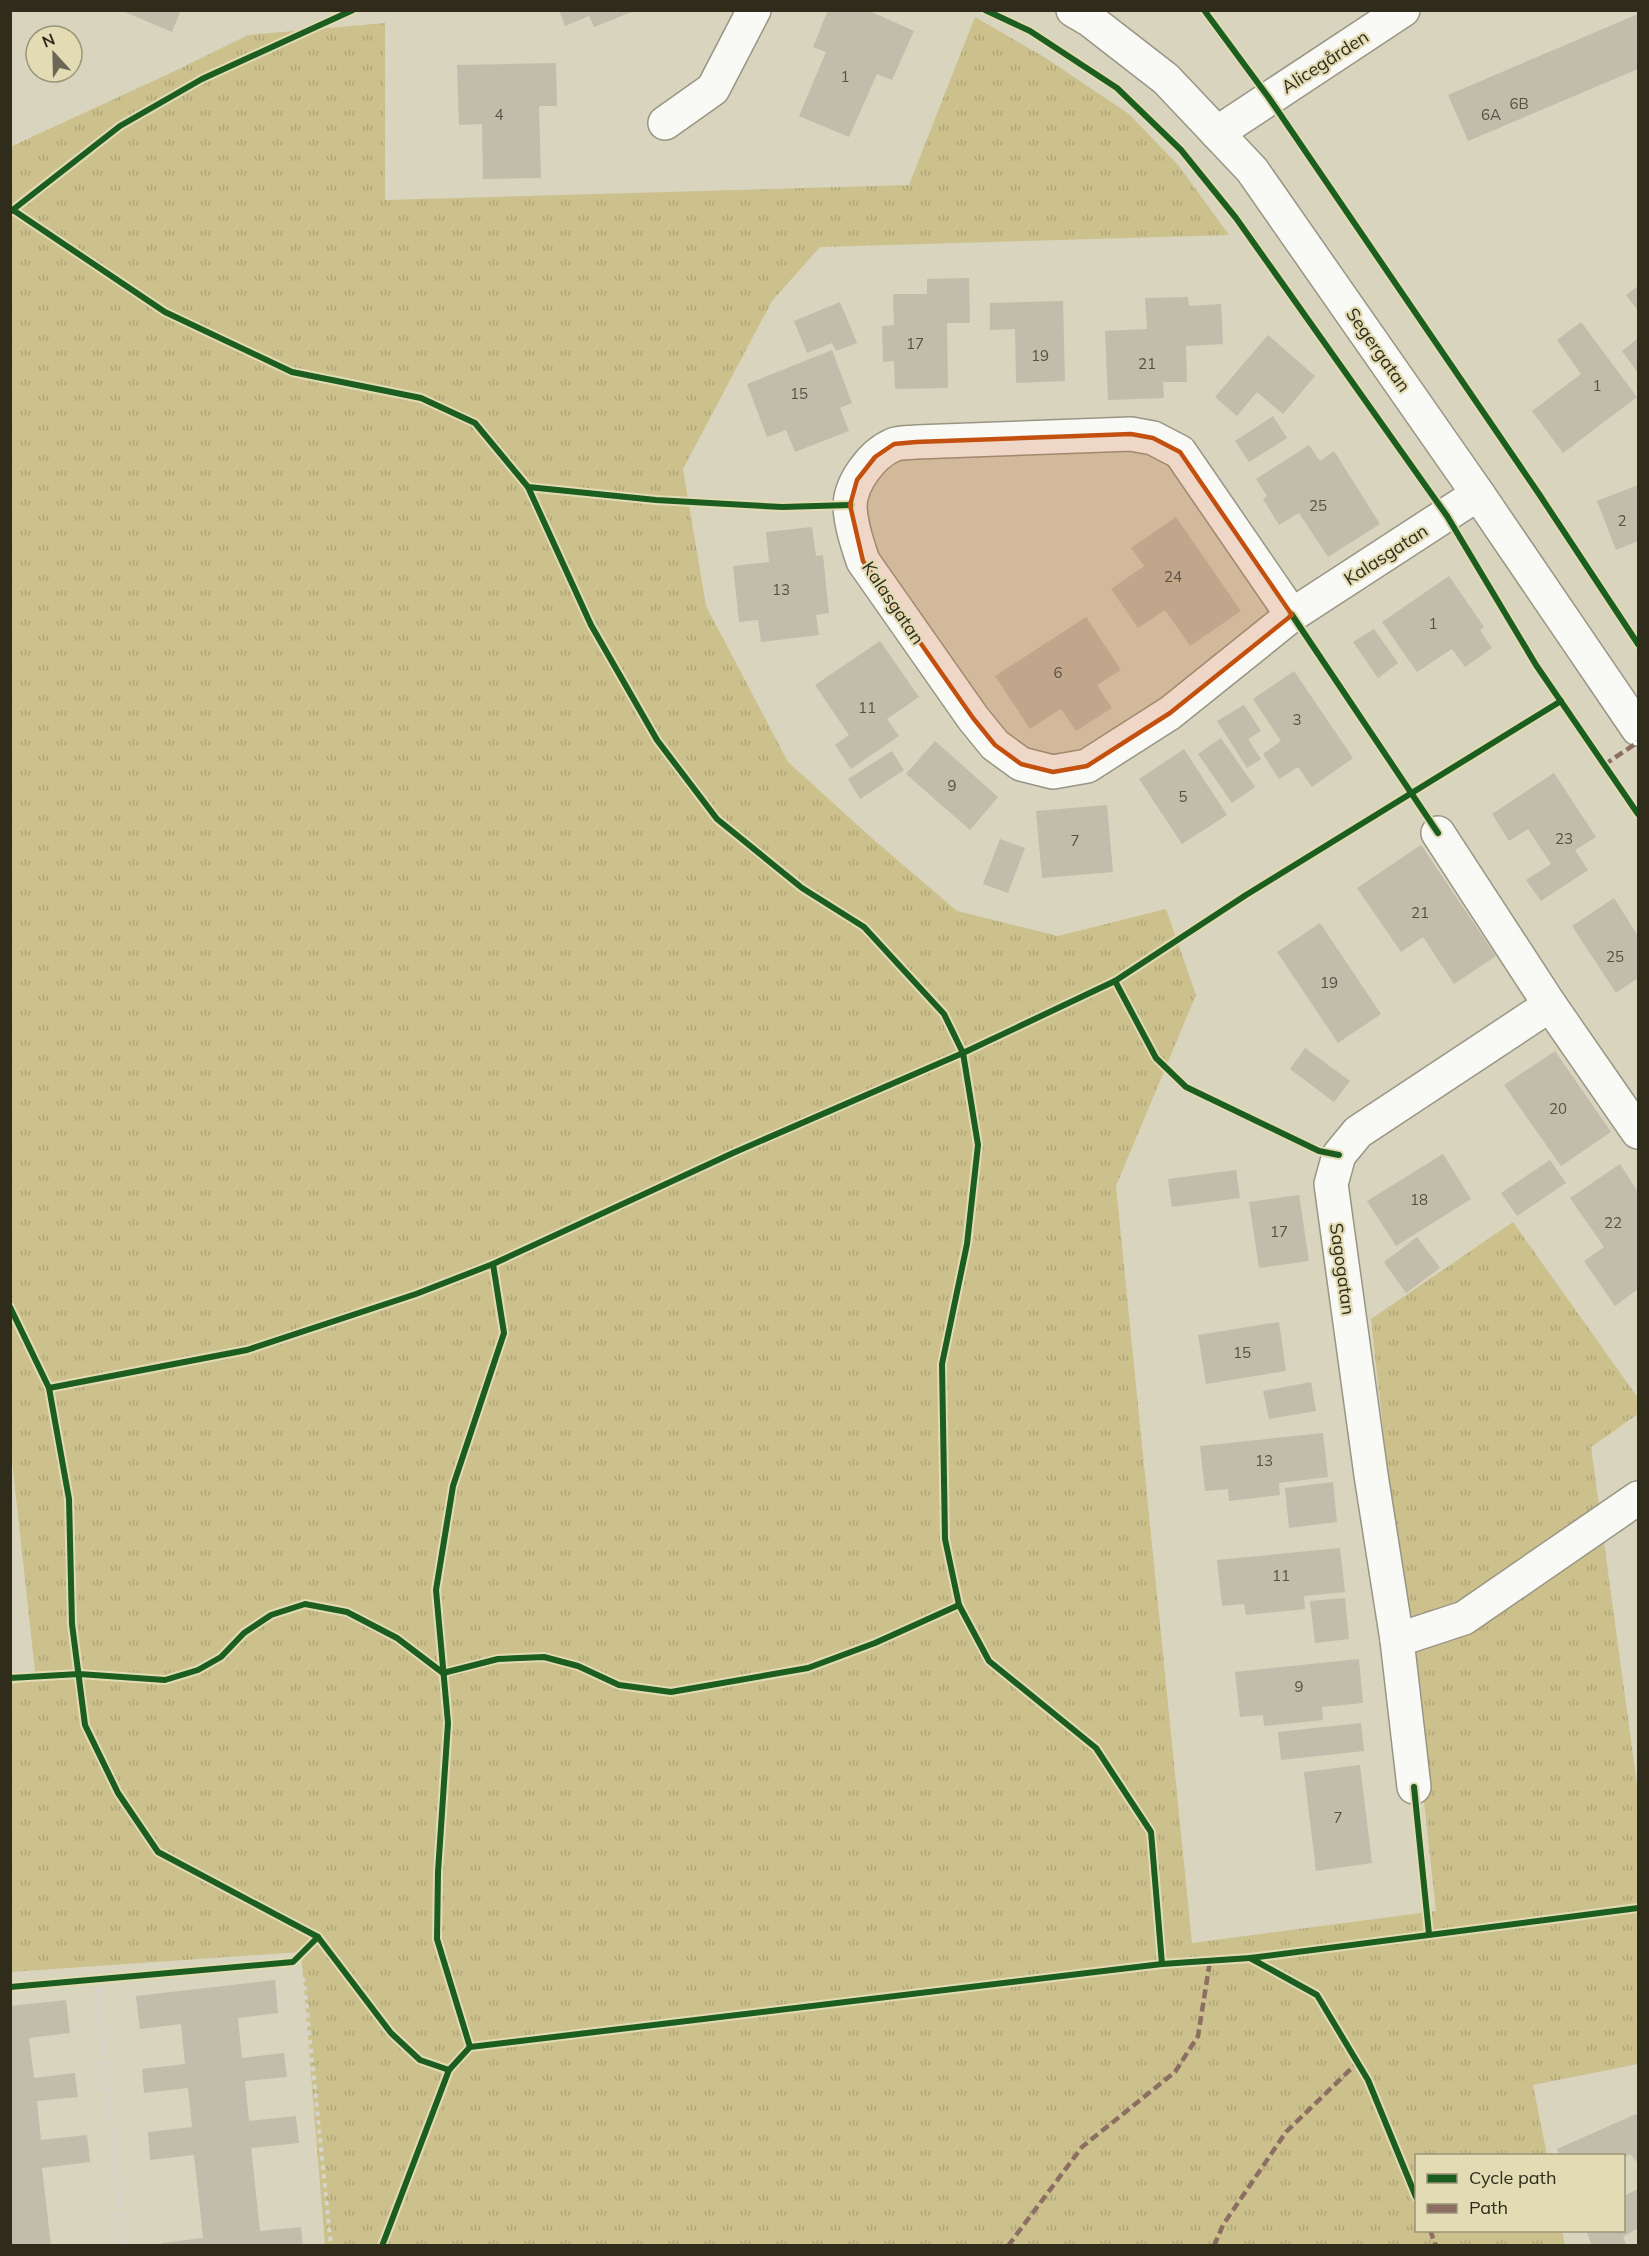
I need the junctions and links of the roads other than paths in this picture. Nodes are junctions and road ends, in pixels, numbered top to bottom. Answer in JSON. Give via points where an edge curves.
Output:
{"nodes":[{"id":1,"x":754,"y":10,"type":"edge"},
{"id":2,"x":1073,"y":10,"type":"edge"},
{"id":3,"x":1402,"y":10,"type":"edge"},
{"id":4,"x":665,"y":123,"type":"dead end"},
{"id":5,"x":1217,"y":133,"type":"junction"},
{"id":6,"x":1478,"y":494,"type":"junction"},
{"id":7,"x":1292,"y":615,"type":"junction"},
{"id":8,"x":1638,"y":729,"type":"edge"},
{"id":9,"x":1438,"y":833,"type":"dead end"},
{"id":10,"x":1550,"y":1005,"type":"junction"},
{"id":11,"x":1638,"y":1132,"type":"edge"},
{"id":12,"x":1638,"y":1498,"type":"edge"},
{"id":13,"x":1396,"y":1640,"type":"junction"},
{"id":14,"x":1414,"y":1787,"type":"dead end"}],
"edges":[{"from":1,"to":4,"type":"street","via":[[712,89]]},
{"from":2,"to":5,"type":"street","name":"Segergatan","via":[[1166,79]]},
{"from":3,"to":5,"type":"street","name":"Alicegården"},
{"from":5,"to":6,"type":"street","name":"Segergatan","via":[[1252,170]]},
{"from":6,"to":7,"type":"street","name":"Kalasgatan"},
{"from":6,"to":8,"type":"street","name":"Segergatan"},
{"from":7,"to":7,"type":"street","name":"Kalasgatan","via":[[1170,713],[1087,766],[1053,772],[1021,764],[995,746],[973,718],[863,561],[854,537],[850,505],[857,480],[875,457],[894,444],[1131,434],[1153,438],[1180,452]]},
{"from":9,"to":10,"type":"street"},
{"from":10,"to":11,"type":"street"},
{"from":10,"to":13,"type":"street","name":"Sagogatan","via":[[1358,1132],[1339,1155],[1331,1184]]},
{"from":12,"to":13,"type":"street","via":[[1464,1618]]},
{"from":13,"to":14,"type":"street","name":"Sagogatan"}]}
